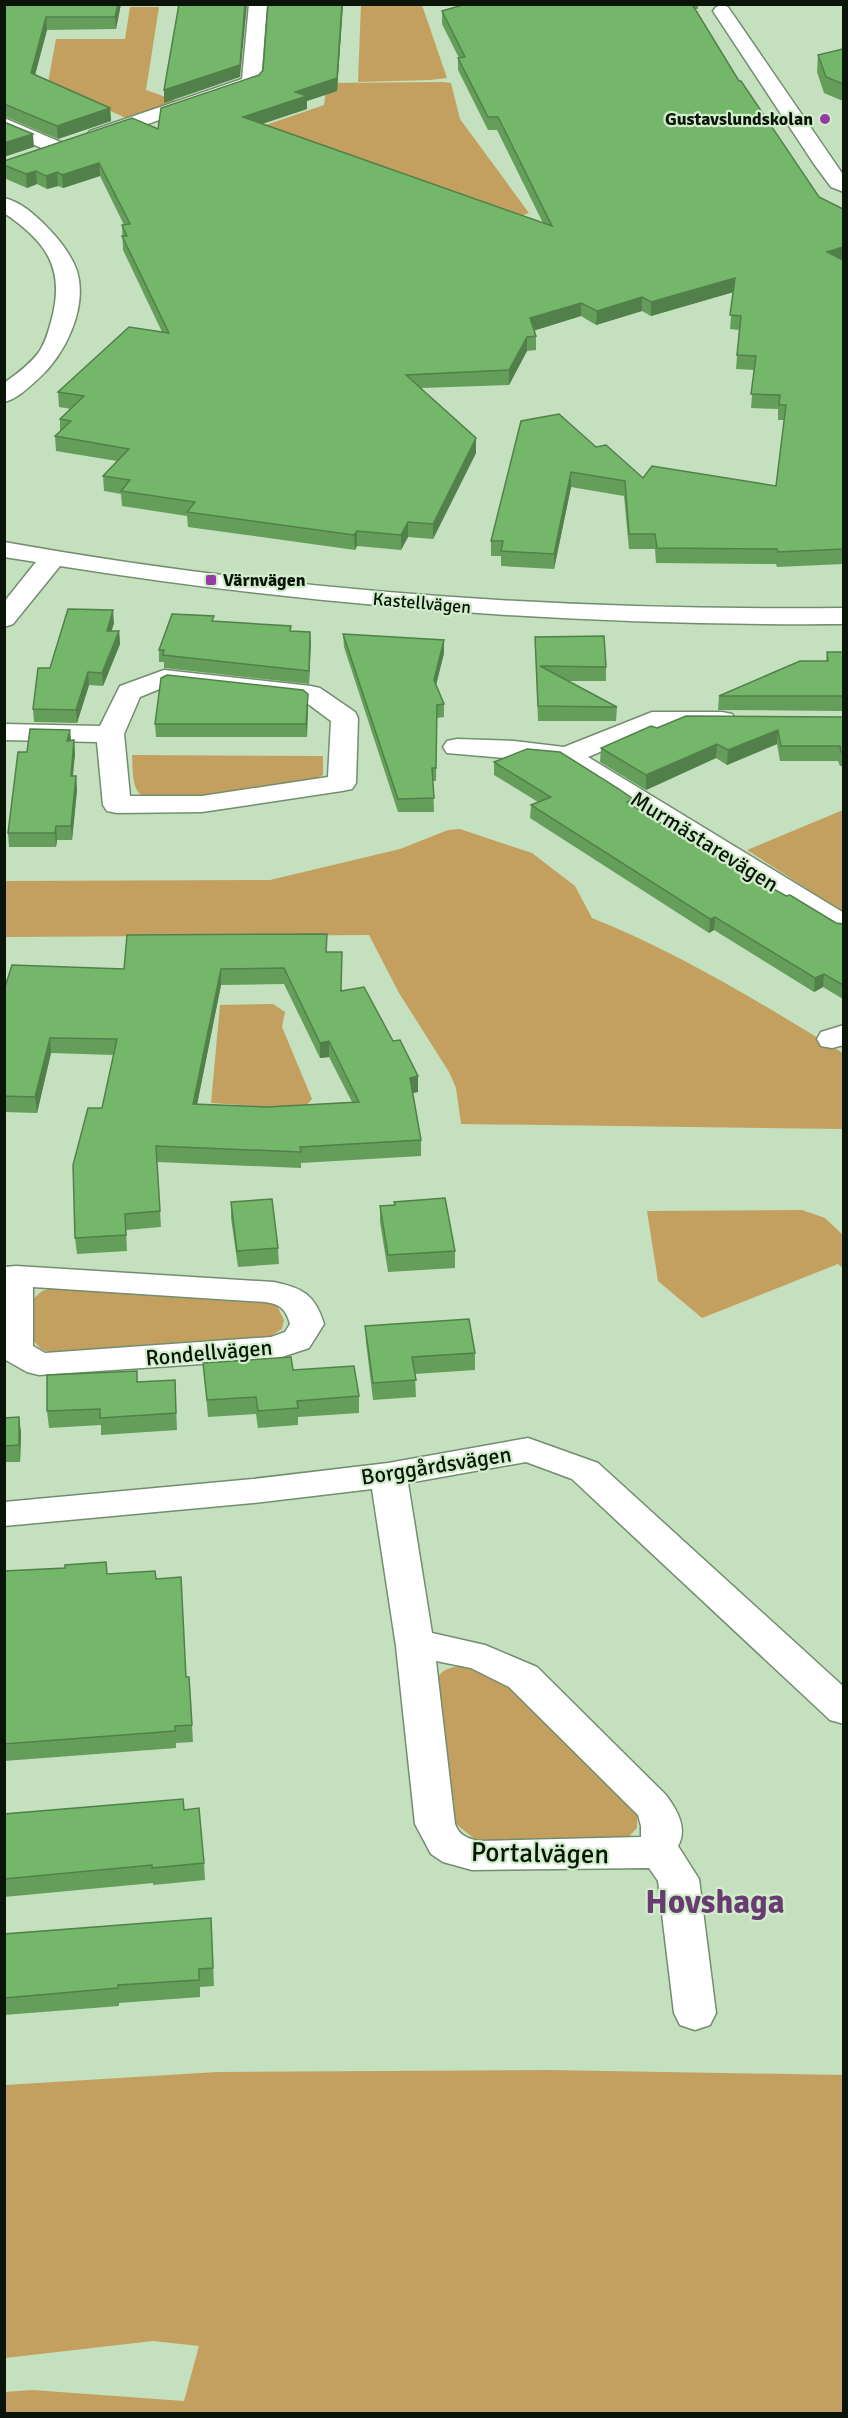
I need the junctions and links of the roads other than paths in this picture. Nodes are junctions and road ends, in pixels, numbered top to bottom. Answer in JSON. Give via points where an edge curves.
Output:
{"nodes":[{"id":1,"x":258,"y":4,"type":"edge"},
{"id":2,"x":722,"y":11,"type":"dead end"},
{"id":3,"x":4,"y":124,"type":"edge"},
{"id":4,"x":58,"y":148,"type":"junction"},
{"id":5,"x":37,"y":155,"type":"edge"},
{"id":6,"x":843,"y":186,"type":"edge"},
{"id":7,"x":6,"y":206,"type":"edge"},
{"id":8,"x":4,"y":395,"type":"edge"},
{"id":9,"x":4,"y":549,"type":"edge"},
{"id":10,"x":53,"y":558,"type":"junction"},
{"id":11,"x":843,"y":616,"type":"edge"},
{"id":12,"x":4,"y":619,"type":"edge"},
{"id":13,"x":748,"y":720,"type":"edge"},
{"id":14,"x":4,"y":732,"type":"edge"},
{"id":15,"x":110,"y":734,"type":"junction"},
{"id":16,"x":457,"y":747,"type":"dead end"},
{"id":17,"x":567,"y":756,"type":"junction"},
{"id":18,"x":843,"y":926,"type":"edge"},
{"id":19,"x":10,"y":1276,"type":"edge"},
{"id":20,"x":388,"y":1475,"type":"junction"},
{"id":21,"x":4,"y":1514,"type":"edge"},
{"id":22,"x":415,"y":1646,"type":"junction"},
{"id":23,"x":843,"y":1710,"type":"edge"},
{"id":24,"x":657,"y":1848,"type":"junction"},
{"id":25,"x":695,"y":2013,"type":"dead end"}],
"edges":[{"from":1,"to":4,"type":"street","via":[[251,82]]},
{"from":2,"to":6,"type":"street","via":[[821,160]]},
{"from":3,"to":4,"type":"street"},
{"from":4,"to":5,"type":"street"},
{"from":7,"to":8,"type":"street","via":[[42,233],[69,281],[55,343],[36,370]]},
{"from":9,"to":10,"type":"street","name":"Kastellvägen"},
{"from":10,"to":11,"type":"street","name":"Kastellvägen","via":[[339,596],[465,608],[757,618]]},
{"from":10,"to":12,"type":"street"},
{"from":13,"to":17,"type":"street","via":[[652,720]]},
{"from":14,"to":15,"type":"street"},
{"from":15,"to":15,"type":"street","via":[[129,692],[164,678],[311,694],[345,718],[342,783],[202,804],[117,805]]},
{"from":16,"to":17,"type":"street","name":"Murmästarevägen"},
{"from":17,"to":18,"type":"street","name":"Murmästarevägen"},
{"from":19,"to":19,"type":"street","name":"Rondellvägen","via":[[282,1294],[294,1299],[304,1311],[307,1324],[297,1340],[276,1348],[39,1364],[16,1351]]},
{"from":20,"to":21,"type":"street","name":"Borggårdsvägen"},
{"from":20,"to":22,"type":"street","name":"Portalvägen"},
{"from":20,"to":23,"type":"street","name":"Borggårdsvägen","via":[[528,1450],[585,1470]]},
{"from":22,"to":24,"type":"street","via":[[453,1648],[500,1664],[522,1677],[660,1816],[662,1839]]},
{"from":22,"to":24,"type":"street","name":"Portalvägen","via":[[436,1832],[445,1845],[465,1855],[480,1856],[644,1854]]},
{"from":24,"to":25,"type":"street","via":[[678,1879]]}]}
